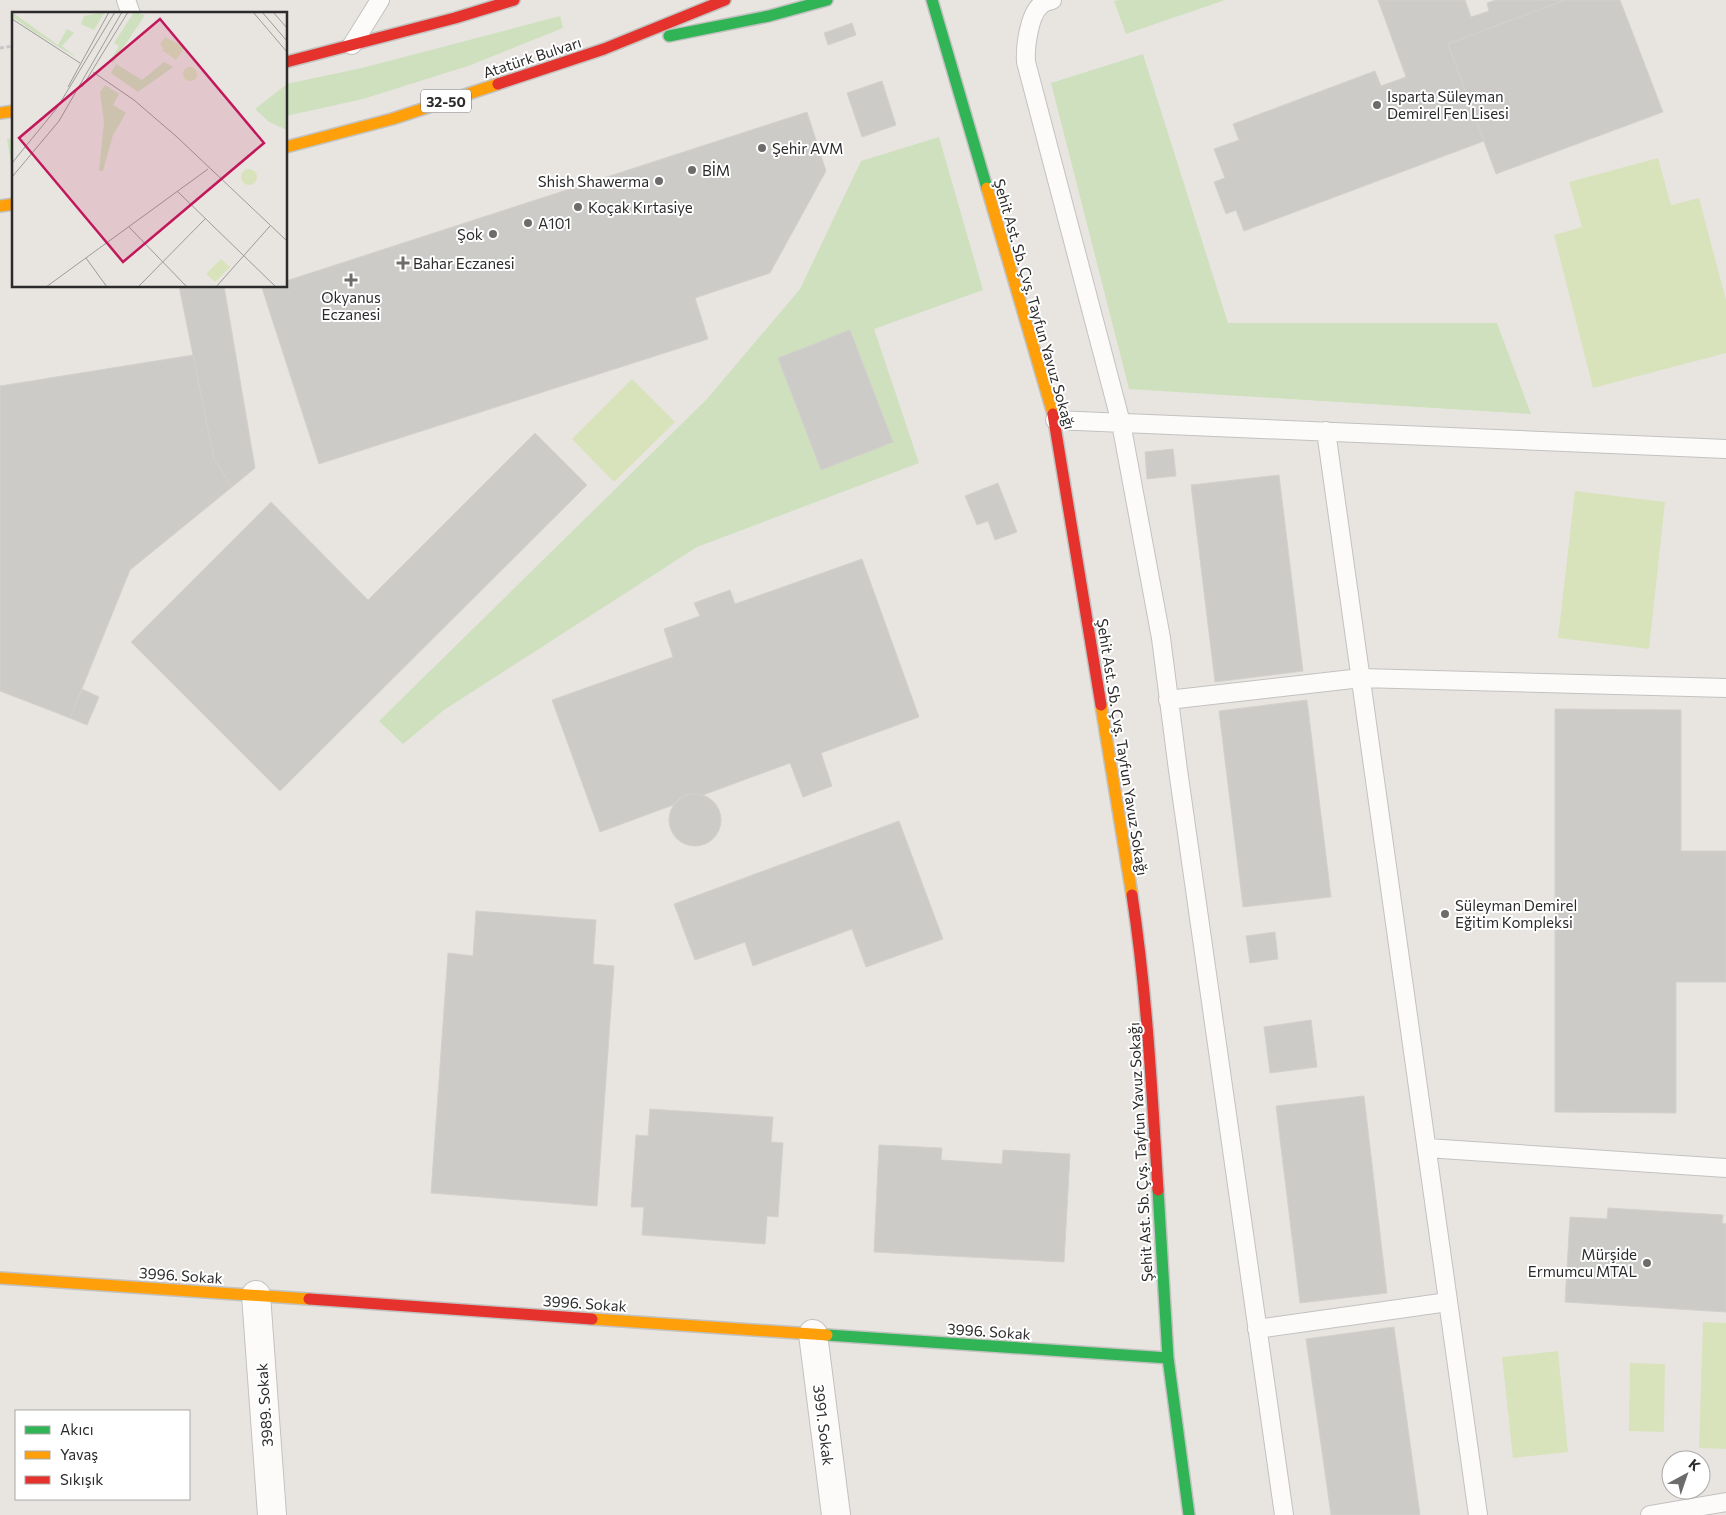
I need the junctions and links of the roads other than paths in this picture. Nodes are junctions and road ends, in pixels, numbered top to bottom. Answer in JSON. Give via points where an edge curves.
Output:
{"nodes":[{"id":1,"x":126,"y":0,"type":"edge"},
{"id":2,"x":380,"y":0,"type":"edge"},
{"id":3,"x":514,"y":0,"type":"edge"},
{"id":4,"x":725,"y":0,"type":"edge"},
{"id":5,"x":827,"y":0,"type":"edge"},
{"id":6,"x":932,"y":0,"type":"edge"},
{"id":7,"x":1052,"y":0,"type":"edge"},
{"id":8,"x":130,"y":12,"type":"edge"},
{"id":9,"x":352,"y":45,"type":"junction"},
{"id":10,"x":604,"y":50,"type":"junction"},
{"id":11,"x":288,"y":61,"type":"edge"},
{"id":12,"x":288,"y":145,"type":"edge"},
{"id":13,"x":1055,"y":420,"type":"junction"},
{"id":14,"x":1121,"y":423,"type":"junction"},
{"id":15,"x":1326,"y":431,"type":"junction"},
{"id":16,"x":1726,"y":449,"type":"edge"},
{"id":17,"x":1361,"y":678,"type":"junction"},
{"id":18,"x":1726,"y":688,"type":"edge"},
{"id":19,"x":1168,"y":700,"type":"junction"},
{"id":20,"x":1426,"y":1148,"type":"junction"},
{"id":21,"x":1726,"y":1168,"type":"edge"},
{"id":22,"x":0,"y":1278,"type":"edge"},
{"id":23,"x":256,"y":1295,"type":"junction"},
{"id":24,"x":1448,"y":1302,"type":"junction"},
{"id":25,"x":1257,"y":1329,"type":"junction"},
{"id":26,"x":813,"y":1334,"type":"junction"},
{"id":27,"x":1168,"y":1358,"type":"junction"},
{"id":28,"x":1726,"y":1502,"type":"edge"},
{"id":29,"x":272,"y":1515,"type":"edge"},
{"id":30,"x":836,"y":1515,"type":"edge"},
{"id":31,"x":1188,"y":1515,"type":"edge"},
{"id":32,"x":1284,"y":1515,"type":"edge"},
{"id":33,"x":1478,"y":1515,"type":"edge"},
{"id":34,"x":1650,"y":1515,"type":"edge"}],
"edges":[{"from":1,"to":8,"type":"lane"},
{"from":2,"to":9,"type":"lane"},
{"from":3,"to":9,"type":"street"},
{"from":4,"to":10,"type":"street","name":"Atatürk Bulvarı","number":"32-50"},
{"from":5,"to":10,"type":"street","via":[[769,16]]},
{"from":6,"to":13,"type":"street","name":"Şehit Ast. Sb. Çvş. Tayfun Yavuz Sokağı"},
{"from":7,"to":14,"type":"lane","via":[[1041,5],[1034,15],[1026,43],[1026,62]]},
{"from":9,"to":11,"type":"street"},
{"from":10,"to":12,"type":"street","name":"Atatürk Bulvarı","number":"32-50","via":[[392,119]]},
{"from":13,"to":14,"type":"lane"},
{"from":13,"to":27,"type":"street","name":"Şehit Ast. Sb. Çvş. Tayfun Yavuz Sokağı","via":[[1139,941],[1148,1022]]},
{"from":14,"to":15,"type":"lane"},
{"from":14,"to":19,"type":"lane","via":[[1161,638]]},
{"from":15,"to":16,"type":"lane"},
{"from":15,"to":17,"type":"lane"},
{"from":17,"to":18,"type":"lane"},
{"from":17,"to":19,"type":"lane"},
{"from":17,"to":20,"type":"lane"},
{"from":19,"to":25,"type":"lane"},
{"from":20,"to":21,"type":"lane"},
{"from":20,"to":24,"type":"lane"},
{"from":22,"to":23,"type":"street","name":"3996. Sokak"},
{"from":23,"to":26,"type":"street","name":"3996. Sokak"},
{"from":23,"to":29,"type":"street","name":"3989. Sokak"},
{"from":24,"to":25,"type":"lane"},
{"from":24,"to":33,"type":"lane"},
{"from":25,"to":32,"type":"lane"},
{"from":26,"to":27,"type":"street","name":"3996. Sokak"},
{"from":26,"to":30,"type":"street","name":"3991. Sokak"},
{"from":27,"to":31,"type":"street","name":"Şehit Ast. Sb. Çvş. Tayfun Yavuz Sokağı"},
{"from":28,"to":34,"type":"lane"}]}
